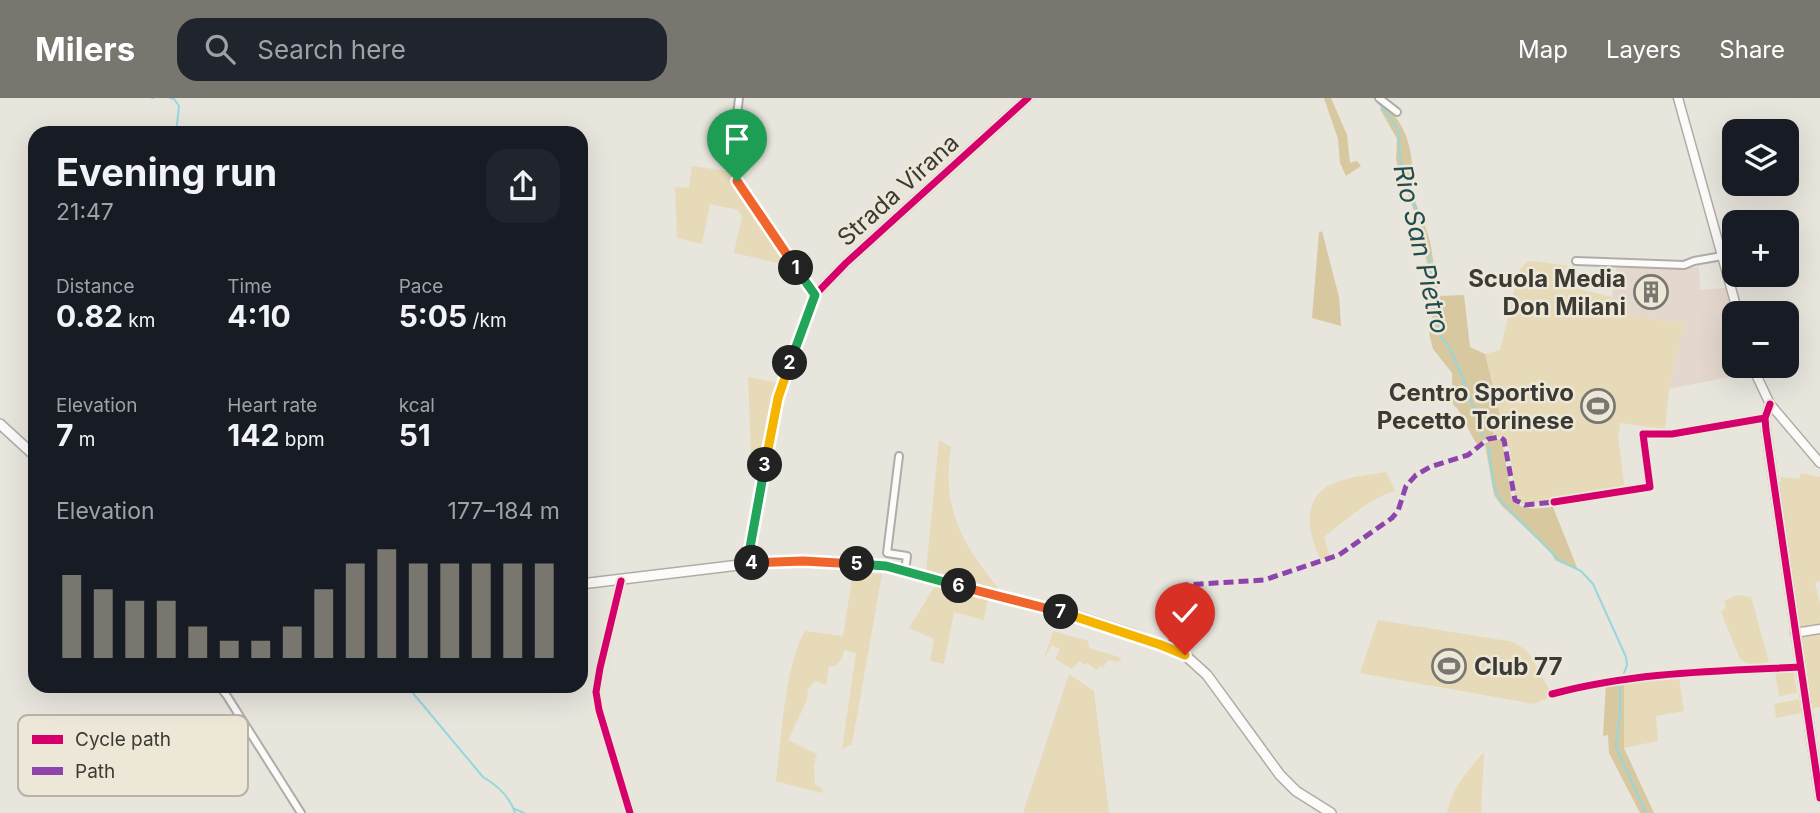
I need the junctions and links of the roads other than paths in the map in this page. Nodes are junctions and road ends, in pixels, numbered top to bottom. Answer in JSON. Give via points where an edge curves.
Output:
{"nodes":[{"id":1,"x":739,"y":98,"type":"edge"},
{"id":2,"x":1028,"y":98,"type":"edge"},
{"id":3,"x":1378,"y":98,"type":"edge"},
{"id":4,"x":1678,"y":98,"type":"edge"},
{"id":5,"x":1397,"y":112,"type":"dead end"},
{"id":6,"x":1722,"y":256,"type":"joint"},
{"id":7,"x":1576,"y":261,"type":"dead end"},
{"id":8,"x":815,"y":295,"type":"junction"},
{"id":9,"x":1758,"y":378,"type":"edge"},
{"id":10,"x":1770,"y":404,"type":"junction"},
{"id":11,"x":1765,"y":418,"type":"junction"},
{"id":12,"x":0,"y":424,"type":"edge"},
{"id":13,"x":28,"y":450,"type":"edge"},
{"id":14,"x":900,"y":456,"type":"dead end"},
{"id":15,"x":1820,"y":463,"type":"edge"},
{"id":16,"x":1554,"y":502,"type":"dead end"},
{"id":17,"x":747,"y":564,"type":"junction"},
{"id":18,"x":905,"y":571,"type":"junction"},
{"id":19,"x":621,"y":581,"type":"junction"},
{"id":20,"x":588,"y":583,"type":"edge"},
{"id":21,"x":1820,"y":629,"type":"edge"},
{"id":22,"x":1795,"y":633,"type":"junction"},
{"id":23,"x":1800,"y":667,"type":"junction"},
{"id":24,"x":223,"y":693,"type":"edge"},
{"id":25,"x":1552,"y":694,"type":"dead end"},
{"id":26,"x":237,"y":715,"type":"edge"},
{"id":27,"x":248,"y":731,"type":"edge"},
{"id":28,"x":1820,"y":798,"type":"edge"},
{"id":29,"x":300,"y":813,"type":"edge"},
{"id":30,"x":630,"y":813,"type":"edge"},
{"id":31,"x":1331,"y":813,"type":"edge"}],
"edges":[{"from":1,"to":8,"type":"street","via":[[733,152],[737,181]]},
{"from":2,"to":8,"type":"street","name":"Strada Virana"},
{"from":3,"to":5,"type":"street"},
{"from":4,"to":6,"type":"street"},
{"from":6,"to":7,"type":"street","via":[[1684,265]]},
{"from":8,"to":17,"type":"street","name":"Strada Virana","via":[[778,398]]},
{"from":9,"to":10,"type":"street"},
{"from":10,"to":11,"type":"street"},
{"from":10,"to":15,"type":"street"},
{"from":11,"to":16,"type":"street","via":[[1672,434],[1643,433],[1650,487]]},
{"from":11,"to":22,"type":"street"},
{"from":12,"to":13,"type":"main road"},
{"from":14,"to":18,"type":"street","via":[[887,554],[907,556]]},
{"from":17,"to":18,"type":"main road","via":[[834,562]]},
{"from":17,"to":19,"type":"main road"},
{"from":18,"to":31,"type":"main road","via":[[1074,615],[1185,655],[1208,675],[1280,775]]},
{"from":19,"to":20,"type":"main road"},
{"from":19,"to":30,"type":"street","via":[[596,692]]},
{"from":21,"to":22,"type":"street"},
{"from":22,"to":23,"type":"street"},
{"from":23,"to":25,"type":"street","via":[[1657,675],[1595,682]]},
{"from":23,"to":28,"type":"street"},
{"from":24,"to":26,"type":"street"},
{"from":27,"to":29,"type":"street"}]}
